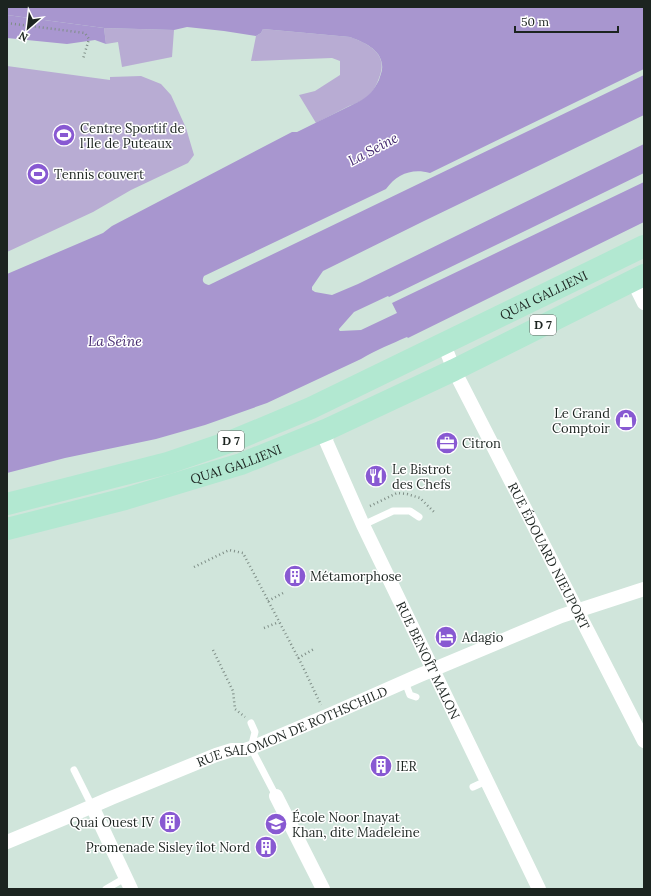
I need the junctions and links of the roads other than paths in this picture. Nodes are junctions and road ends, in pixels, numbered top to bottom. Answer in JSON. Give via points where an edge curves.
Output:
{"nodes":[{"id":1,"x":644,"y":246,"type":"edge"},
{"id":2,"x":638,"y":278,"type":"edge"},
{"id":3,"x":644,"y":303,"type":"edge"},
{"id":4,"x":443,"y":344,"type":"junction"},
{"id":5,"x":454,"y":370,"type":"junction"},
{"id":6,"x":328,"y":429,"type":"junction"},
{"id":7,"x":7,"y":504,"type":"edge"},
{"id":8,"x":419,"y":517,"type":"dead end"},
{"id":9,"x":363,"y":525,"type":"junction"},
{"id":10,"x":7,"y":529,"type":"edge"},
{"id":11,"x":644,"y":588,"type":"edge"},
{"id":12,"x":577,"y":611,"type":"junction"},
{"id":13,"x":433,"y":670,"type":"junction"},
{"id":14,"x":405,"y":682,"type":"junction"},
{"id":15,"x":416,"y":697,"type":"dead end"},
{"id":16,"x":251,"y":723,"type":"road end"},
{"id":17,"x":644,"y":741,"type":"edge"},
{"id":18,"x":252,"y":748,"type":"junction"},
{"id":19,"x":74,"y":770,"type":"dead end"},
{"id":20,"x":486,"y":780,"type":"junction"},
{"id":21,"x":473,"y":787,"type":"dead end"},
{"id":22,"x":276,"y":796,"type":"joint"},
{"id":23,"x":92,"y":806,"type":"junction"},
{"id":24,"x":7,"y":842,"type":"edge"},
{"id":25,"x":128,"y":884,"type":"edge"},
{"id":26,"x":106,"y":888,"type":"edge"},
{"id":27,"x":323,"y":889,"type":"edge"},
{"id":28,"x":539,"y":889,"type":"edge"}],
"edges":[{"from":1,"to":4,"type":"main road","name":"QUAI GALLIENI","number":"D 7"},
{"from":2,"to":3,"type":"street"},
{"from":2,"to":5,"type":"main road","name":"QUAI GALLIENI","number":"D 7"},
{"from":4,"to":5,"type":"street"},
{"from":4,"to":7,"type":"main road","name":"QUAI GALLIENI","number":"D 7","via":[[311,408],[232,441],[168,463]]},
{"from":5,"to":6,"type":"main road","name":"QUAI GALLIENI","number":"D 7"},
{"from":5,"to":12,"type":"street","name":"RUE ÉDOUARD NIEUPORT"},
{"from":6,"to":9,"type":"street","name":"RUE BENOÎT MALON","via":[[326,441]]},
{"from":6,"to":10,"type":"main road","name":"QUAI GALLIENI","number":"D 7","via":[[240,464],[125,499]]},
{"from":8,"to":9,"type":"lane","via":[[410,511],[393,511]]},
{"from":9,"to":13,"type":"street","name":"RUE BENOÎT MALON"},
{"from":11,"to":12,"type":"street","name":"RUE SALOMON DE ROTHSCHILD"},
{"from":12,"to":13,"type":"street","name":"RUE SALOMON DE ROTHSCHILD"},
{"from":12,"to":17,"type":"street","name":"RUE ÉDOUARD NIEUPORT"},
{"from":13,"to":14,"type":"street","name":"RUE SALOMON DE ROTHSCHILD"},
{"from":13,"to":20,"type":"street","name":"RUE BENOÎT MALON"},
{"from":14,"to":15,"type":"lane","via":[[410,695]]},
{"from":14,"to":18,"type":"street","name":"RUE SALOMON DE ROTHSCHILD"},
{"from":16,"to":18,"type":"lane","via":[[255,732]]},
{"from":18,"to":22,"type":"lane"},
{"from":18,"to":23,"type":"street","name":"RUE SALOMON DE ROTHSCHILD","via":[[232,750]]},
{"from":19,"to":23,"type":"lane"},
{"from":20,"to":21,"type":"lane"},
{"from":20,"to":28,"type":"street","name":"RUE BENOÎT MALON"},
{"from":22,"to":27,"type":"street"},
{"from":23,"to":24,"type":"street","name":"RUE SALOMON DE ROTHSCHILD"},
{"from":23,"to":25,"type":"street"},
{"from":25,"to":26,"type":"lane"}]}
